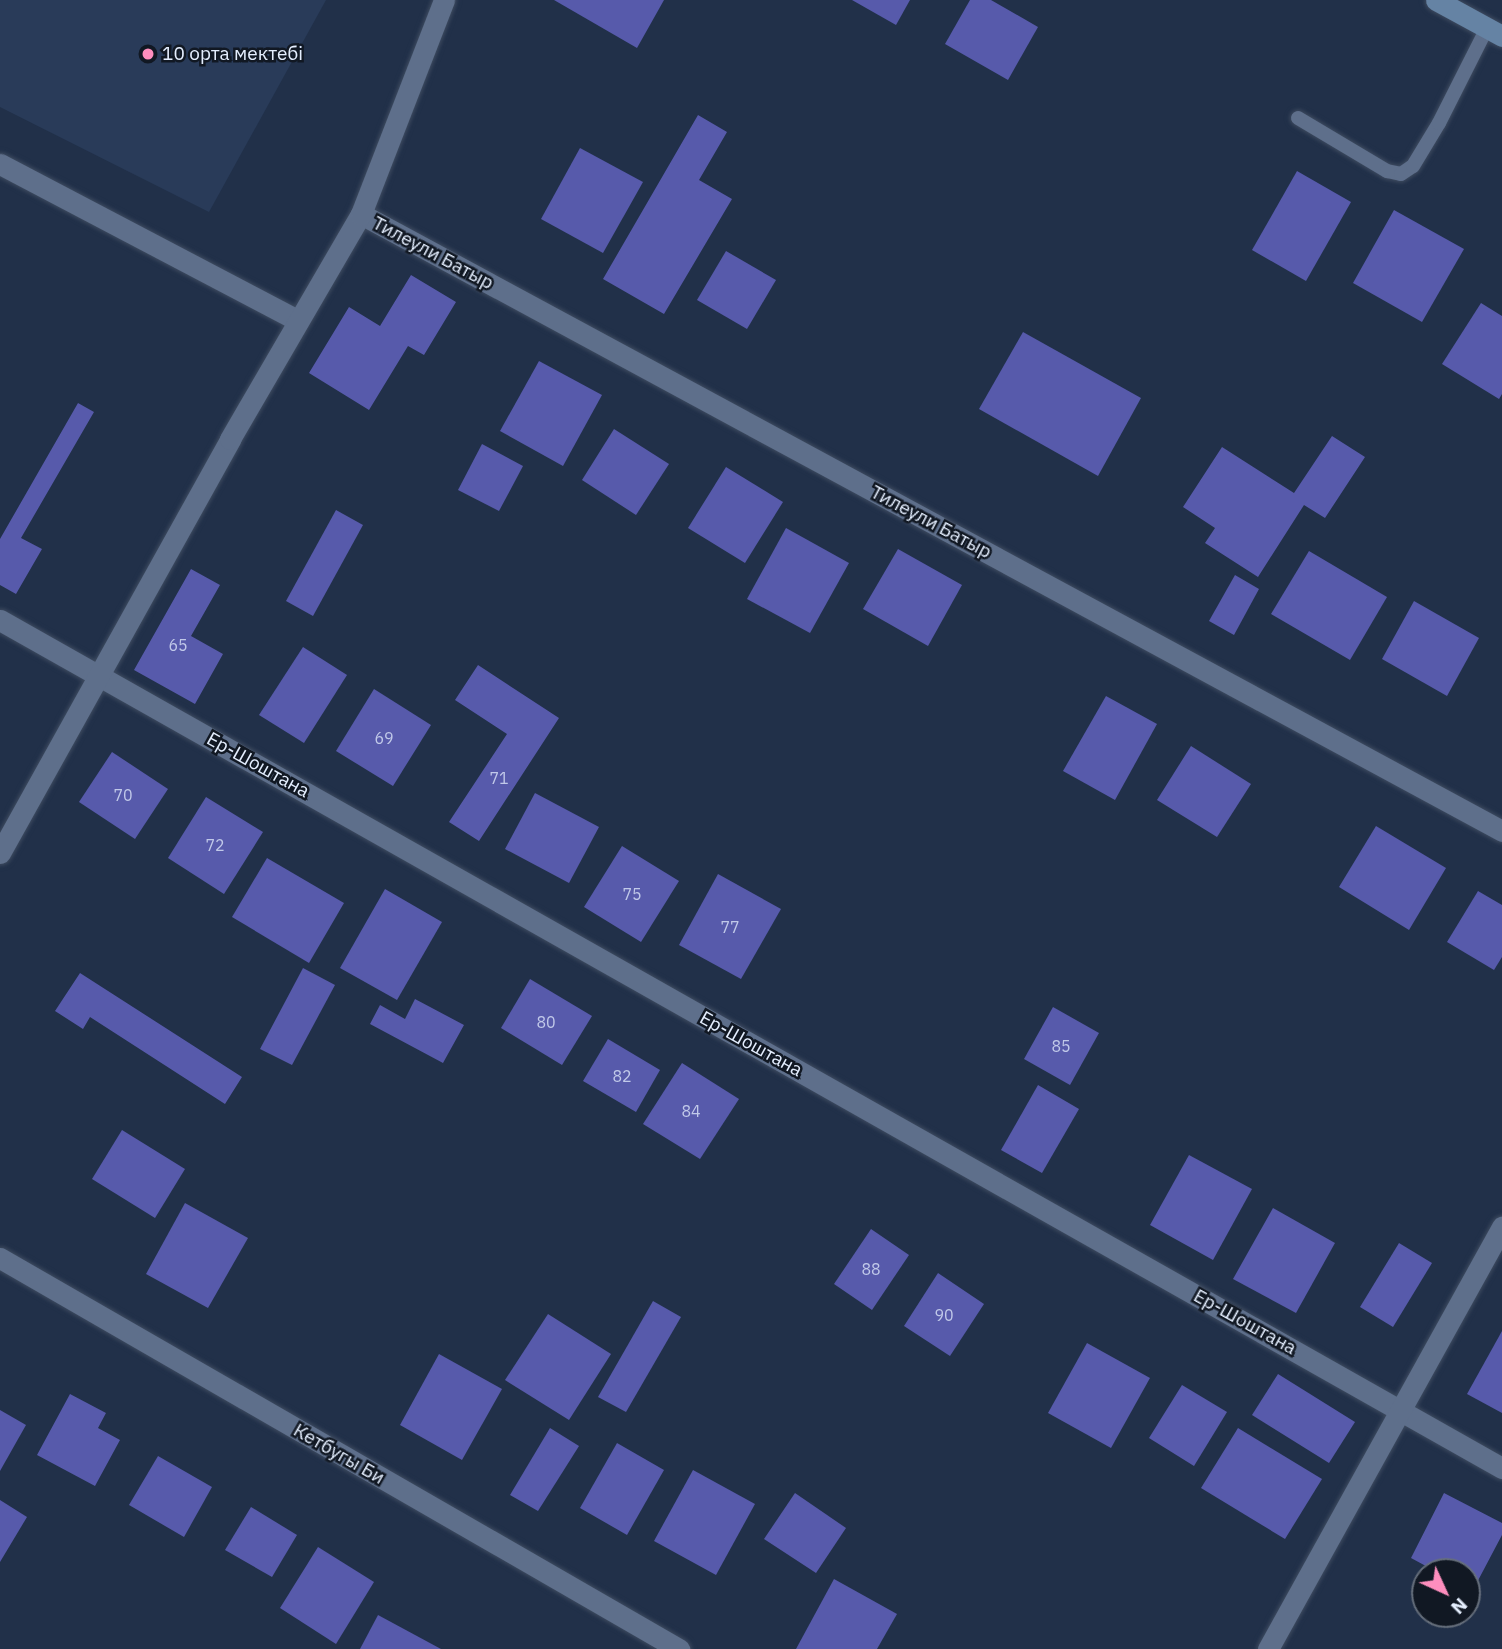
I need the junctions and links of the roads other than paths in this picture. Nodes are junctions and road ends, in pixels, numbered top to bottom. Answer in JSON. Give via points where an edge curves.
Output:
{"nodes":[{"id":1,"x":444,"y":0,"type":"edge"},
{"id":2,"x":1436,"y":0,"type":"edge"},
{"id":3,"x":1495,"y":32,"type":"edge"},
{"id":4,"x":1298,"y":118,"type":"dead end"},
{"id":5,"x":0,"y":164,"type":"edge"},
{"id":6,"x":361,"y":214,"type":"junction"},
{"id":7,"x":297,"y":320,"type":"junction"},
{"id":8,"x":0,"y":620,"type":"edge"},
{"id":9,"x":98,"y":675,"type":"junction"},
{"id":10,"x":1502,"y":831,"type":"edge"},
{"id":11,"x":0,"y":853,"type":"edge"},
{"id":12,"x":1502,"y":1227,"type":"edge"},
{"id":13,"x":0,"y":1258,"type":"edge"},
{"id":14,"x":1401,"y":1410,"type":"junction"},
{"id":15,"x":1502,"y":1468,"type":"edge"},
{"id":16,"x":679,"y":1649,"type":"edge"},
{"id":17,"x":1268,"y":1649,"type":"edge"}],
"edges":[{"from":1,"to":6,"type":"street"},
{"from":2,"to":3,"type":"main road"},
{"from":3,"to":4,"type":"lane","via":[[1413,166],[1401,174],[1387,172]]},
{"from":5,"to":7,"type":"street"},
{"from":6,"to":7,"type":"street"},
{"from":6,"to":10,"type":"street","name":"Тилеули Батыр"},
{"from":7,"to":9,"type":"street"},
{"from":8,"to":9,"type":"street","name":"Ер-Шоштана"},
{"from":9,"to":11,"type":"street"},
{"from":9,"to":14,"type":"street","name":"Ер-Шоштана"},
{"from":12,"to":14,"type":"street"},
{"from":13,"to":16,"type":"street","name":"Кетбугы Би"},
{"from":14,"to":15,"type":"street","name":"Ер-Шоштана"},
{"from":14,"to":17,"type":"street"}]}
